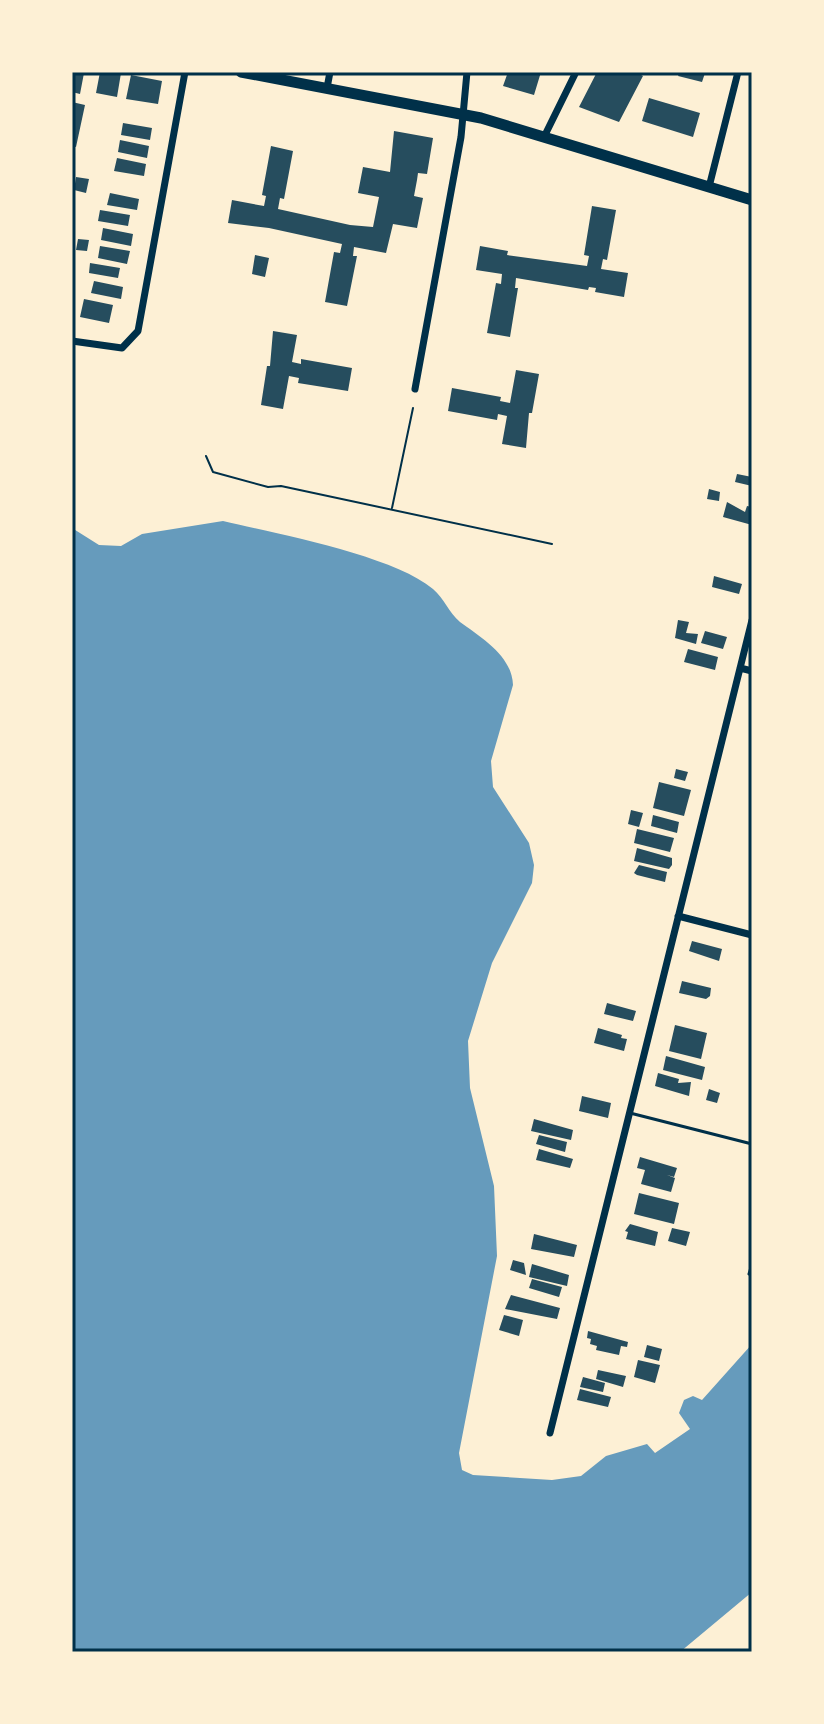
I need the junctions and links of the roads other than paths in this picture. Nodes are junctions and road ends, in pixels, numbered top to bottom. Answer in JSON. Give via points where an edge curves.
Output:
{"nodes":[{"id":1,"x":185,"y":72,"type":"edge"},
{"id":2,"x":244,"y":72,"type":"edge"},
{"id":3,"x":330,"y":72,"type":"edge"},
{"id":4,"x":467,"y":72,"type":"edge"},
{"id":5,"x":576,"y":72,"type":"edge"},
{"id":6,"x":738,"y":72,"type":"edge"},
{"id":7,"x":277,"y":75,"type":"edge"},
{"id":8,"x":327,"y":88,"type":"junction"},
{"id":9,"x":463,"y":114,"type":"junction"},
{"id":10,"x":544,"y":137,"type":"junction"},
{"id":11,"x":709,"y":187,"type":"junction"},
{"id":12,"x":752,"y":200,"type":"edge"},
{"id":13,"x":72,"y":341,"type":"edge"},
{"id":14,"x":415,"y":389,"type":"dead end"},
{"id":15,"x":752,"y":620,"type":"edge"},
{"id":16,"x":740,"y":668,"type":"junction"},
{"id":17,"x":752,"y":671,"type":"edge"},
{"id":18,"x":678,"y":916,"type":"junction"},
{"id":19,"x":752,"y":935,"type":"edge"},
{"id":20,"x":630,"y":1113,"type":"junction"},
{"id":21,"x":752,"y":1144,"type":"edge"},
{"id":22,"x":752,"y":1264,"type":"edge"},
{"id":23,"x":749,"y":1274,"type":"dead end"},
{"id":24,"x":550,"y":1433,"type":"dead end"}],
"edges":[{"from":1,"to":13,"type":"street","via":[[139,326],[133,340],[118,349]]},
{"from":2,"to":7,"type":"main road"},
{"from":3,"to":8,"type":"street"},
{"from":4,"to":9,"type":"street"},
{"from":5,"to":10,"type":"street"},
{"from":6,"to":11,"type":"street"},
{"from":7,"to":8,"type":"main road"},
{"from":8,"to":9,"type":"main road"},
{"from":9,"to":10,"type":"main road"},
{"from":9,"to":14,"type":"street"},
{"from":10,"to":11,"type":"main road"},
{"from":11,"to":12,"type":"main road"},
{"from":15,"to":16,"type":"street"},
{"from":16,"to":17,"type":"street"},
{"from":16,"to":18,"type":"street"},
{"from":18,"to":19,"type":"street"},
{"from":18,"to":20,"type":"street"},
{"from":20,"to":21,"type":"lane"},
{"from":20,"to":24,"type":"street"},
{"from":22,"to":23,"type":"lane"}]}
